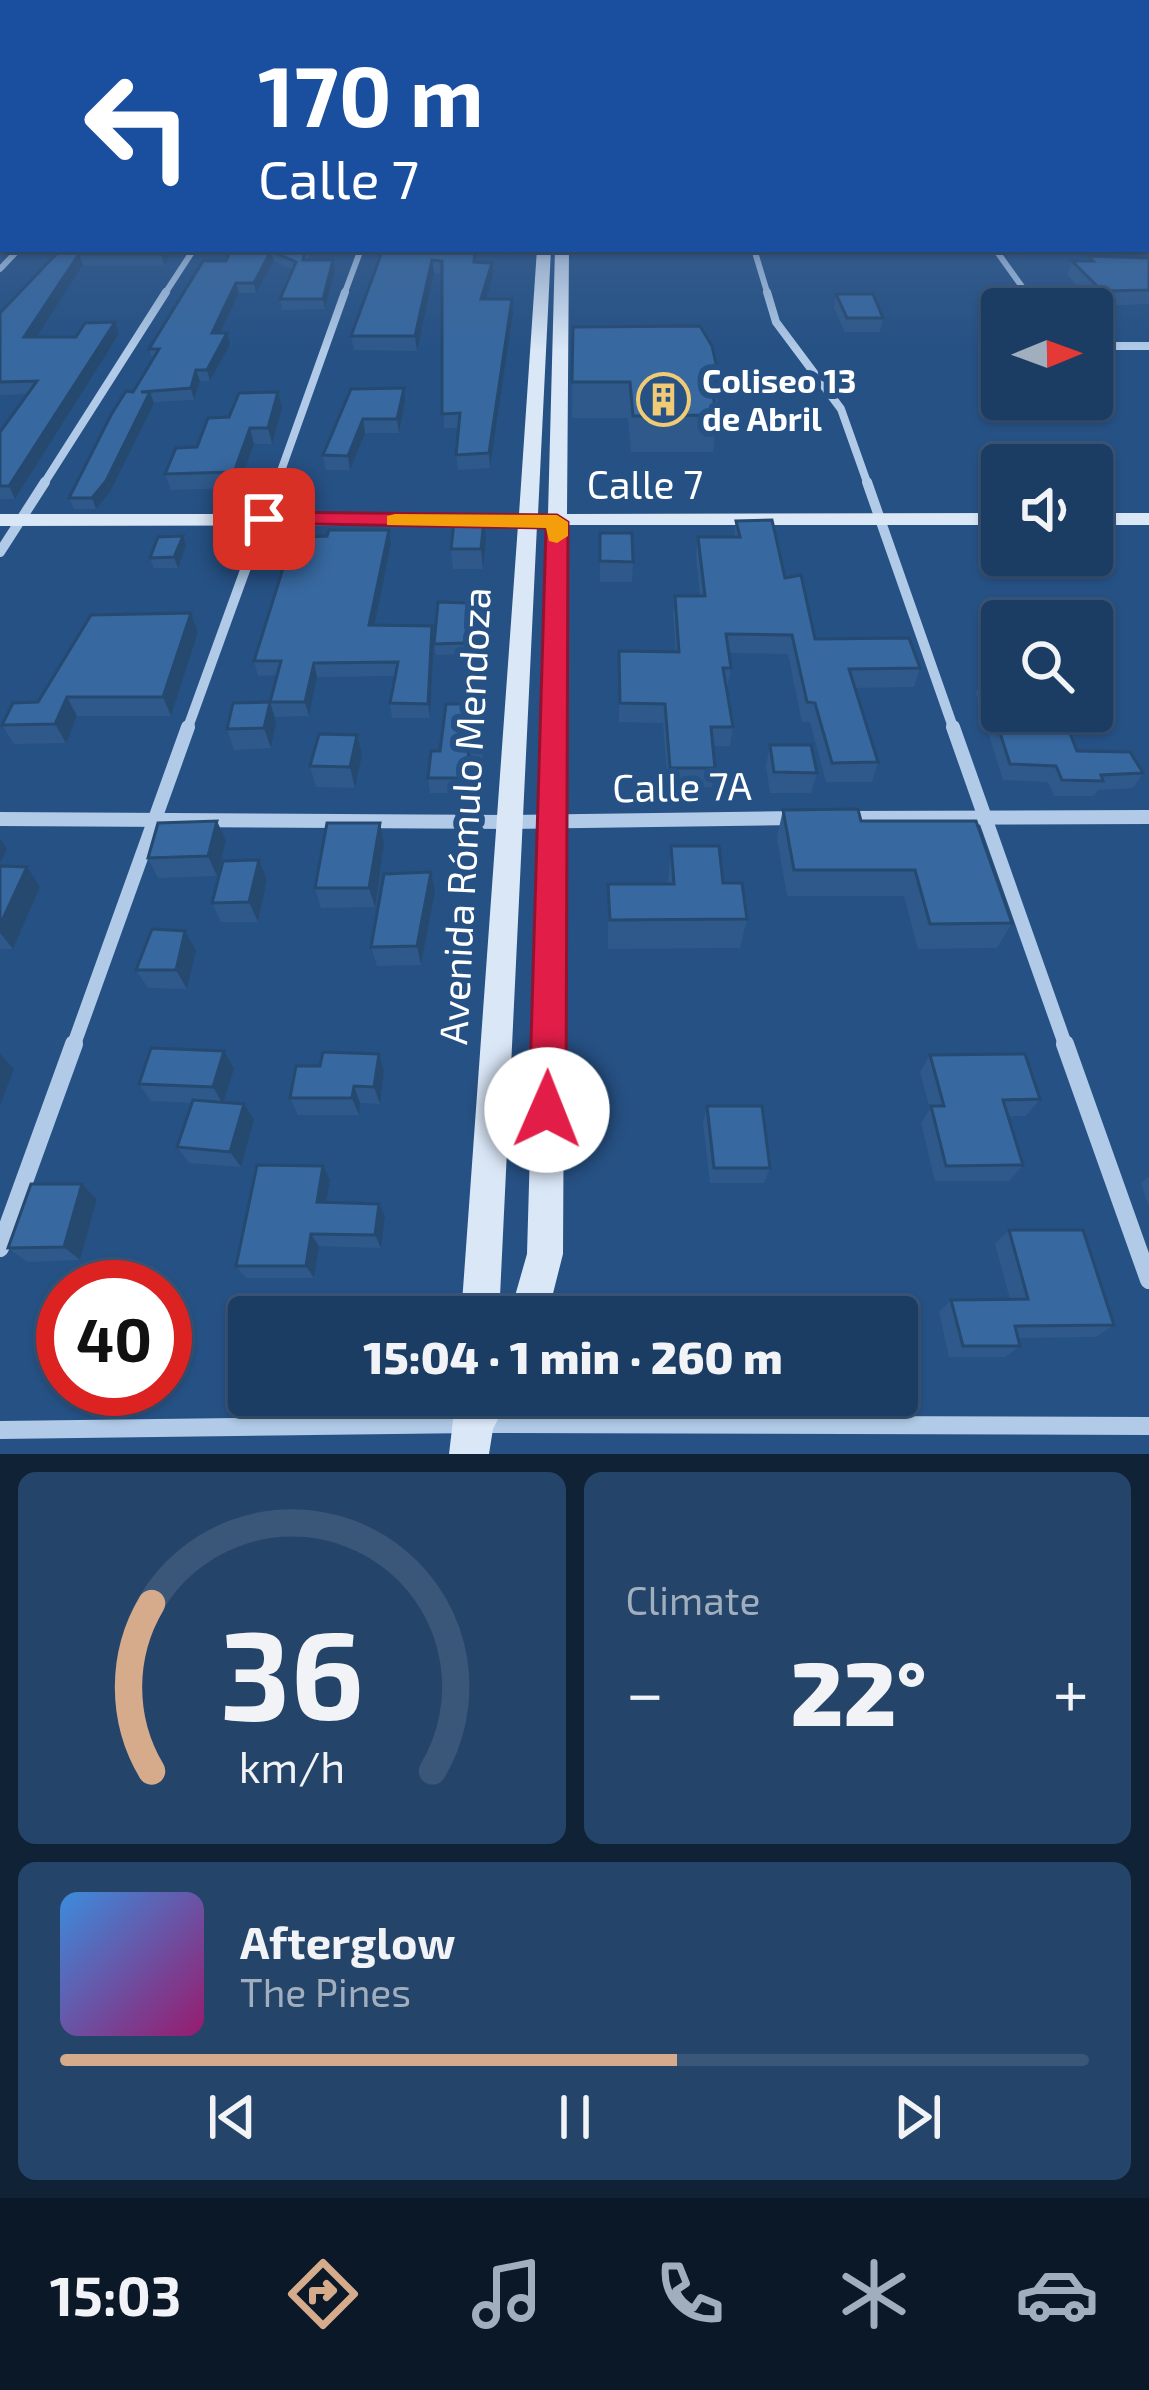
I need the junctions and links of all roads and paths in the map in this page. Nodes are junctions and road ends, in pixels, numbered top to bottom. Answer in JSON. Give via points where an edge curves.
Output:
{"nodes":[{"id":1,"x":192,"y":252,"type":"edge"},
{"id":2,"x":360,"y":252,"type":"edge"},
{"id":3,"x":544,"y":252,"type":"edge"},
{"id":4,"x":562,"y":252,"type":"edge"},
{"id":5,"x":755,"y":252,"type":"edge"},
{"id":6,"x":997,"y":252,"type":"edge"},
{"id":7,"x":1023,"y":288,"type":"edge"},
{"id":8,"x":1113,"y":346,"type":"edge"},
{"id":9,"x":1149,"y":346,"type":"edge"},
{"id":10,"x":264,"y":519,"type":"junction"},
{"id":11,"x":981,"y":519,"type":"edge"},
{"id":12,"x":1113,"y":519,"type":"edge"},
{"id":13,"x":1149,"y":519,"type":"edge"},
{"id":14,"x":10,"y":520,"type":"edge"},
{"id":15,"x":881,"y":520,"type":"junction"},
{"id":16,"x":543,"y":522,"type":"junction"},
{"id":17,"x":0,"y":552,"type":"edge"},
{"id":18,"x":986,"y":815,"type":"junction"},
{"id":19,"x":1149,"y":817,"type":"edge"},
{"id":20,"x":803,"y":818,"type":"edge"},
{"id":21,"x":826,"y":818,"type":"edge"},
{"id":22,"x":0,"y":819,"type":"edge"},
{"id":23,"x":156,"y":820,"type":"junction"},
{"id":24,"x":510,"y":822,"type":"junction"},
{"id":25,"x":552,"y":822,"type":"junction"},
{"id":26,"x":0,"y":1248,"type":"edge"},
{"id":27,"x":1149,"y":1280,"type":"edge"},
{"id":28,"x":481,"y":1296,"type":"edge"},
{"id":29,"x":533,"y":1296,"type":"edge"},
{"id":30,"x":477,"y":1417,"type":"edge"},
{"id":31,"x":1149,"y":1426,"type":"edge"},
{"id":32,"x":0,"y":1430,"type":"edge"}],
"edges":[{"from":1,"to":14,"type":"street"},
{"from":2,"to":10,"type":"street"},
{"from":3,"to":16,"type":"street","name":"Avenida Rómulo Mendoza"},
{"from":4,"to":16,"type":"street","name":"Avenida Rómulo Mendoza"},
{"from":5,"to":15,"type":"street","via":[[776,322],[841,410]]},
{"from":6,"to":7,"type":"street"},
{"from":8,"to":9,"type":"street"},
{"from":10,"to":14,"type":"street","name":"Calle 7"},
{"from":10,"to":16,"type":"street","name":"Calle 7"},
{"from":10,"to":23,"type":"street"},
{"from":11,"to":15,"type":"street","name":"Calle 7"},
{"from":12,"to":13,"type":"street"},
{"from":14,"to":17,"type":"street"},
{"from":15,"to":16,"type":"street","name":"Calle 7"},
{"from":15,"to":18,"type":"street"},
{"from":16,"to":24,"type":"street","name":"Avenida Rómulo Mendoza"},
{"from":16,"to":25,"type":"street","name":"Avenida Rómulo Mendoza"},
{"from":18,"to":19,"type":"street"},
{"from":18,"to":21,"type":"street"},
{"from":18,"to":27,"type":"street"},
{"from":20,"to":25,"type":"street","name":"Calle 7A"},
{"from":22,"to":23,"type":"street","name":"Calle 7A"},
{"from":23,"to":24,"type":"street","name":"Calle 7A"},
{"from":23,"to":26,"type":"street"},
{"from":24,"to":25,"type":"street","name":"Calle 7A"},
{"from":24,"to":28,"type":"street","name":"Avenida Rómulo Mendoza"},
{"from":25,"to":29,"type":"street","name":"Avenida Rómulo Mendoza","via":[[544,1254]]},
{"from":30,"to":31,"type":"street"},
{"from":30,"to":32,"type":"street"}]}
